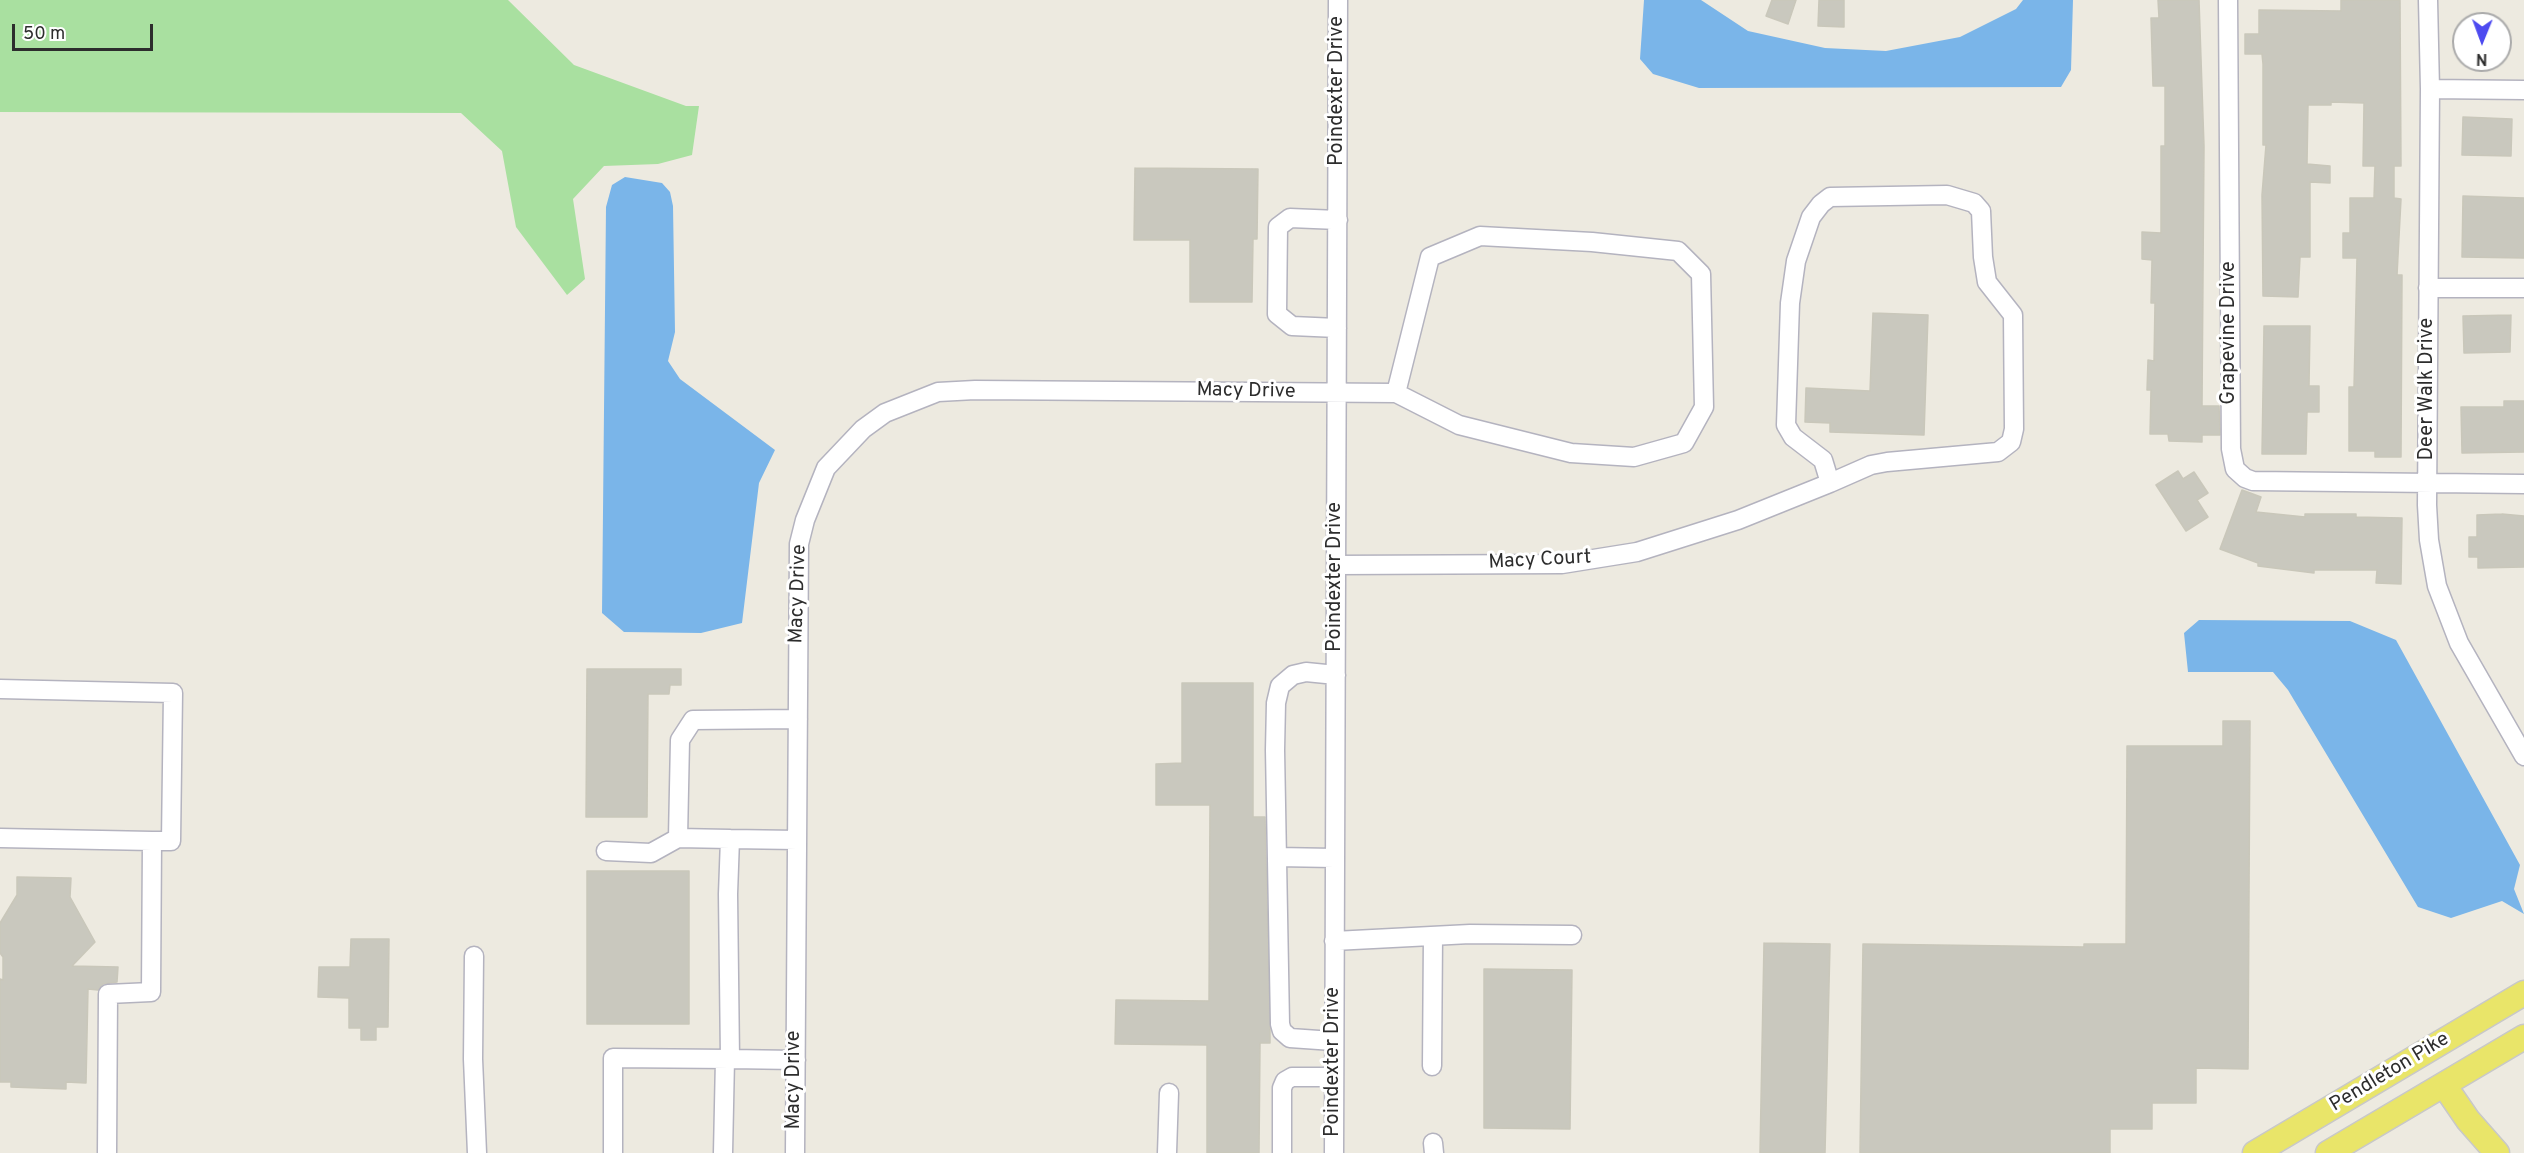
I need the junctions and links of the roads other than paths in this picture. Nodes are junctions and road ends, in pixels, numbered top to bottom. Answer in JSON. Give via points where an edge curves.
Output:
{"nodes":[{"id":1,"x":1338,"y":0,"type":"edge"},
{"id":2,"x":2228,"y":0,"type":"edge"},
{"id":3,"x":2428,"y":0,"type":"edge"},
{"id":4,"x":2430,"y":89,"type":"junction"},
{"id":5,"x":2524,"y":90,"type":"edge"},
{"id":6,"x":1338,"y":220,"type":"junction"},
{"id":7,"x":2428,"y":288,"type":"junction"},
{"id":8,"x":2524,"y":288,"type":"edge"},
{"id":9,"x":1337,"y":328,"type":"junction"},
{"id":10,"x":1396,"y":393,"type":"junction"},
{"id":11,"x":1337,"y":394,"type":"junction"},
{"id":12,"x":1830,"y":483,"type":"junction"},
{"id":13,"x":2427,"y":483,"type":"junction"},
{"id":14,"x":2524,"y":484,"type":"edge"},
{"id":15,"x":1336,"y":565,"type":"junction"},
{"id":16,"x":1336,"y":675,"type":"junction"},
{"id":17,"x":0,"y":689,"type":"edge"},
{"id":18,"x":798,"y":719,"type":"junction"},
{"id":19,"x":2524,"y":756,"type":"edge"},
{"id":20,"x":0,"y":838,"type":"edge"},
{"id":21,"x":678,"y":838,"type":"junction"},
{"id":22,"x":730,"y":839,"type":"junction"},
{"id":23,"x":797,"y":840,"type":"junction"},
{"id":24,"x":152,"y":841,"type":"junction"},
{"id":25,"x":606,"y":851,"type":"dead end"},
{"id":26,"x":1277,"y":856,"type":"junction"},
{"id":27,"x":1334,"y":858,"type":"junction"},
{"id":28,"x":1572,"y":935,"type":"dead end"},
{"id":29,"x":1433,"y":936,"type":"junction"},
{"id":30,"x":1334,"y":941,"type":"junction"},
{"id":31,"x":474,"y":956,"type":"dead end"},
{"id":32,"x":2524,"y":993,"type":"edge"},
{"id":33,"x":2524,"y":1037,"type":"edge"},
{"id":34,"x":1333,"y":1041,"type":"junction"},
{"id":35,"x":728,"y":1059,"type":"junction"},
{"id":36,"x":796,"y":1060,"type":"junction"},
{"id":37,"x":1432,"y":1066,"type":"dead end"},
{"id":38,"x":1333,"y":1077,"type":"junction"},
{"id":39,"x":2444,"y":1085,"type":"junction"},
{"id":40,"x":1169,"y":1093,"type":"dead end"},
{"id":41,"x":107,"y":1153,"type":"edge"},
{"id":42,"x":477,"y":1153,"type":"edge"},
{"id":43,"x":613,"y":1153,"type":"edge"},
{"id":44,"x":723,"y":1153,"type":"edge"},
{"id":45,"x":795,"y":1153,"type":"edge"},
{"id":46,"x":1167,"y":1153,"type":"edge"},
{"id":47,"x":1282,"y":1153,"type":"edge"},
{"id":48,"x":1334,"y":1153,"type":"edge"},
{"id":49,"x":2255,"y":1153,"type":"edge"},
{"id":50,"x":2328,"y":1153,"type":"edge"},
{"id":51,"x":2497,"y":1153,"type":"edge"}],
"edges":[{"from":1,"to":6,"type":"street","name":"Poindexter Drive"},
{"from":2,"to":13,"type":"street","name":"Grapevine Drive","via":[[2233,465],[2253,481]]},
{"from":3,"to":4,"type":"street","name":"Deer Walk Drive"},
{"from":4,"to":5,"type":"street"},
{"from":4,"to":7,"type":"street","name":"Deer Walk Drive"},
{"from":6,"to":9,"type":"street","name":"Poindexter Drive"},
{"from":6,"to":9,"type":"street","via":[[1290,218],[1278,227],[1278,314],[1292,326]]},
{"from":7,"to":8,"type":"street"},
{"from":7,"to":13,"type":"street","name":"Deer Walk Drive"},
{"from":9,"to":11,"type":"street","name":"Poindexter Drive"},
{"from":10,"to":10,"type":"street","via":[[1460,425],[1571,453],[1634,457],[1684,443],[1704,407],[1701,274],[1678,251],[1480,236],[1430,257]]},
{"from":10,"to":11,"type":"street","name":"Macy Drive"},
{"from":11,"to":15,"type":"street","name":"Poindexter Drive"},
{"from":11,"to":18,"type":"street","name":"Macy Drive","via":[[975,390],[938,393],[885,413],[826,468],[805,520],[799,544]]},
{"from":12,"to":12,"type":"street","name":"Macy Court","via":[[1871,465],[1987,454],[1998,452],[2011,442],[2013,315],[1987,282],[1981,211],[1974,203],[1947,195],[1830,197],[1811,217],[1796,261],[1790,303],[1786,425],[1793,437],[1823,460]]},
{"from":12,"to":15,"type":"street","name":"Macy Court","via":[[1738,520],[1637,552],[1562,564]]},
{"from":13,"to":14,"type":"street"},
{"from":13,"to":19,"type":"street","name":"Deer Walk Drive","via":[[2428,540],[2444,607],[2459,643]]},
{"from":15,"to":16,"type":"street","name":"Poindexter Drive"},
{"from":16,"to":26,"type":"street","via":[[1306,672],[1293,675],[1280,686],[1275,727]]},
{"from":16,"to":27,"type":"street","name":"Poindexter Drive"},
{"from":17,"to":24,"type":"street","via":[[172,693],[171,841]]},
{"from":18,"to":21,"type":"street","via":[[693,720],[680,740]]},
{"from":18,"to":23,"type":"street","name":"Macy Drive"},
{"from":20,"to":24,"type":"street"},
{"from":21,"to":22,"type":"street"},
{"from":21,"to":25,"type":"street","via":[[651,852]]},
{"from":22,"to":23,"type":"street"},
{"from":22,"to":35,"type":"street"},
{"from":23,"to":36,"type":"street","name":"Macy Drive"},
{"from":24,"to":41,"type":"street","via":[[151,992],[108,994]]},
{"from":26,"to":27,"type":"street"},
{"from":26,"to":34,"type":"street","via":[[1282,1031],[1290,1038]]},
{"from":27,"to":30,"type":"street","name":"Poindexter Drive"},
{"from":28,"to":29,"type":"street"},
{"from":29,"to":30,"type":"street"},
{"from":29,"to":37,"type":"street"},
{"from":30,"to":34,"type":"street","name":"Poindexter Drive"},
{"from":31,"to":42,"type":"street"},
{"from":32,"to":49,"type":"main road","name":"Pendleton Pike"},
{"from":33,"to":39,"type":"main road","name":"Pendleton Pike"},
{"from":34,"to":38,"type":"street","name":"Poindexter Drive"},
{"from":35,"to":36,"type":"street"},
{"from":35,"to":43,"type":"street","via":[[613,1058]]},
{"from":35,"to":44,"type":"street"},
{"from":36,"to":45,"type":"street","name":"Macy Drive"},
{"from":38,"to":47,"type":"street","via":[[1292,1077],[1285,1081]]},
{"from":38,"to":48,"type":"street","name":"Poindexter Drive"},
{"from":39,"to":50,"type":"main road","name":"Pendleton Pike"},
{"from":39,"to":51,"type":"main road"},
{"from":40,"to":46,"type":"street"}]}
